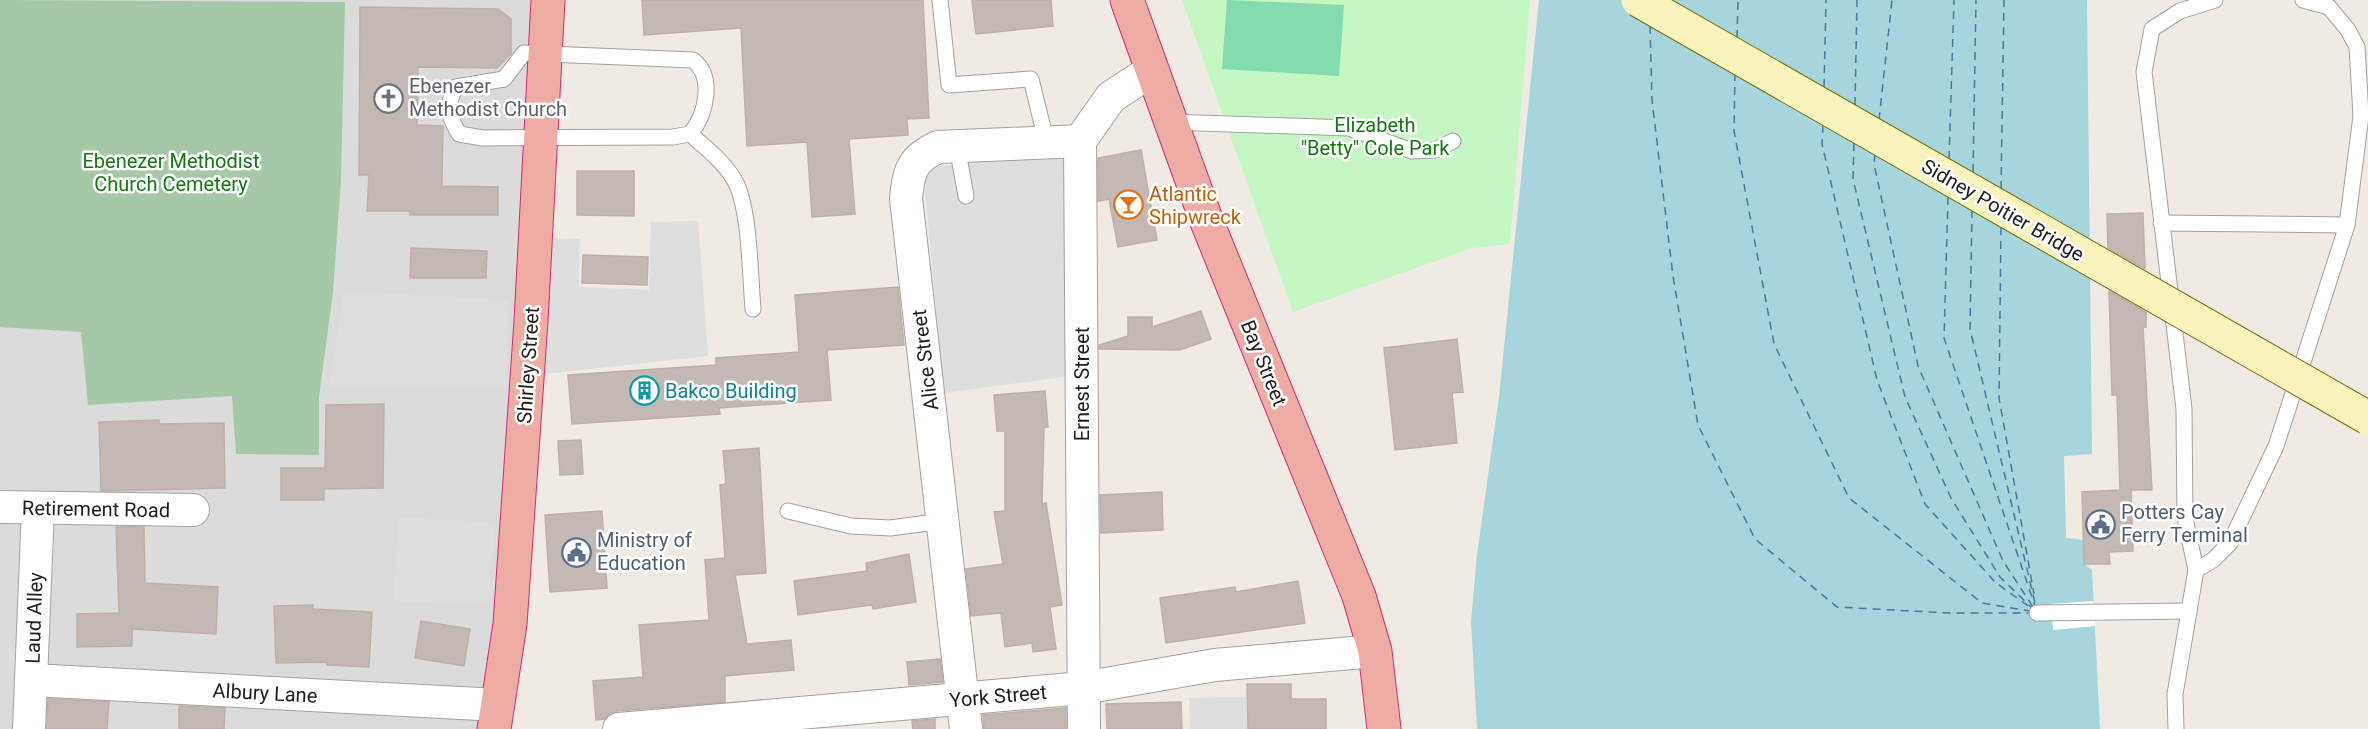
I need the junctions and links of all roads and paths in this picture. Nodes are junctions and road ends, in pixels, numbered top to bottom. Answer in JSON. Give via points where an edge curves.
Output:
{"nodes":[{"id":1,"x":548,"y":0,"type":"edge"},
{"id":2,"x":940,"y":0,"type":"edge"},
{"id":3,"x":1127,"y":0,"type":"edge"},
{"id":4,"x":1638,"y":0,"type":"edge"},
{"id":5,"x":2215,"y":0,"type":"edge"},
{"id":6,"x":2303,"y":0,"type":"edge"},
{"id":7,"x":546,"y":54,"type":"junction"},
{"id":8,"x":1151,"y":71,"type":"junction"},
{"id":9,"x":1170,"y":122,"type":"junction"},
{"id":10,"x":690,"y":134,"type":"junction"},
{"id":11,"x":542,"y":137,"type":"junction"},
{"id":12,"x":1453,"y":141,"type":"dead end"},
{"id":13,"x":1067,"y":142,"type":"junction"},
{"id":14,"x":957,"y":146,"type":"junction"},
{"id":15,"x":966,"y":196,"type":"dead end"},
{"id":16,"x":2161,"y":223,"type":"junction"},
{"id":17,"x":2347,"y":225,"type":"junction"},
{"id":18,"x":753,"y":309,"type":"dead end"},
{"id":19,"x":2368,"y":417,"type":"edge"},
{"id":20,"x":0,"y":507,"type":"edge"},
{"id":21,"x":38,"y":508,"type":"junction"},
{"id":22,"x":193,"y":510,"type":"dead end"},
{"id":23,"x":788,"y":511,"type":"dead end"},
{"id":24,"x":943,"y":521,"type":"junction"},
{"id":25,"x":2196,"y":570,"type":"junction"},
{"id":26,"x":2188,"y":611,"type":"junction"},
{"id":27,"x":2037,"y":612,"type":"dead end"},
{"id":28,"x":1375,"y":651,"type":"junction"},
{"id":29,"x":32,"y":680,"type":"junction"},
{"id":30,"x":1083,"y":688,"type":"junction"},
{"id":31,"x":965,"y":714,"type":"edge"},
{"id":32,"x":496,"y":717,"type":"edge"},
{"id":33,"x":29,"y":729,"type":"edge"},
{"id":34,"x":620,"y":729,"type":"edge"},
{"id":35,"x":1084,"y":729,"type":"edge"},
{"id":36,"x":1384,"y":729,"type":"edge"},
{"id":37,"x":2176,"y":729,"type":"edge"}],
"edges":[{"from":1,"to":7,"type":"highway","name":"Shirley Street"},
{"from":2,"to":13,"type":"lane","via":[[949,85],[1032,79],[1043,128]]},
{"from":3,"to":8,"type":"highway","name":"Bay Street"},
{"from":4,"to":19,"type":"main road","name":"Sidney Poitier Bridge","bridge":true},
{"from":5,"to":16,"type":"lane","via":[[2180,11],[2152,29],[2144,72]]},
{"from":6,"to":17,"type":"lane","via":[[2329,7],[2357,47],[2361,116]]},
{"from":7,"to":10,"type":"lane","via":[[693,60],[700,65],[705,82],[705,109]]},
{"from":7,"to":11,"type":"highway","name":"Shirley Street"},
{"from":7,"to":11,"type":"lane","via":[[524,53],[504,79],[456,87],[448,101],[450,119],[459,134],[483,138]]},
{"from":8,"to":9,"type":"highway","name":"Bay Street"},
{"from":8,"to":13,"type":"street","via":[[1111,97]]},
{"from":9,"to":12,"type":"lane","via":[[1348,128],[1412,151],[1435,150]]},
{"from":9,"to":28,"type":"highway","name":"Bay Street","via":[[1342,550]]},
{"from":10,"to":11,"type":"lane"},
{"from":10,"to":18,"type":"lane","via":[[722,162],[737,186]]},
{"from":11,"to":32,"type":"highway","name":"Shirley Street","via":[[510,624]]},
{"from":13,"to":14,"type":"street","name":"Alice Street"},
{"from":13,"to":30,"type":"street","name":"Ernest Street"},
{"from":14,"to":15,"type":"lane"},
{"from":14,"to":24,"type":"street","name":"Alice Street","via":[[938,147],[921,154],[909,173],[906,198]]},
{"from":16,"to":17,"type":"lane"},
{"from":16,"to":25,"type":"lane","via":[[2184,409],[2185,518]]},
{"from":17,"to":25,"type":"lane","via":[[2276,446],[2230,543]]},
{"from":20,"to":21,"type":"street","name":"Retirement Road"},
{"from":21,"to":22,"type":"street","name":"Retirement Road"},
{"from":21,"to":29,"type":"street","name":"Laud Alley"},
{"from":23,"to":24,"type":"lane","via":[[851,526],[890,528]]},
{"from":24,"to":31,"type":"street","name":"Alice Street"},
{"from":25,"to":26,"type":"lane"},
{"from":26,"to":27,"type":"lane"},
{"from":26,"to":37,"type":"lane","via":[[2175,694]]},
{"from":28,"to":30,"type":"street","name":"York Street","via":[[1215,665]]},
{"from":28,"to":36,"type":"highway","name":"Bay Street"},
{"from":29,"to":32,"type":"street","name":"Albury Lane"},
{"from":29,"to":33,"type":"street","name":"Laud Alley"},
{"from":30,"to":31,"type":"street","name":"York Street"},
{"from":30,"to":35,"type":"street","name":"Ernest Street"},
{"from":31,"to":34,"type":"street","name":"York Street"}]}
